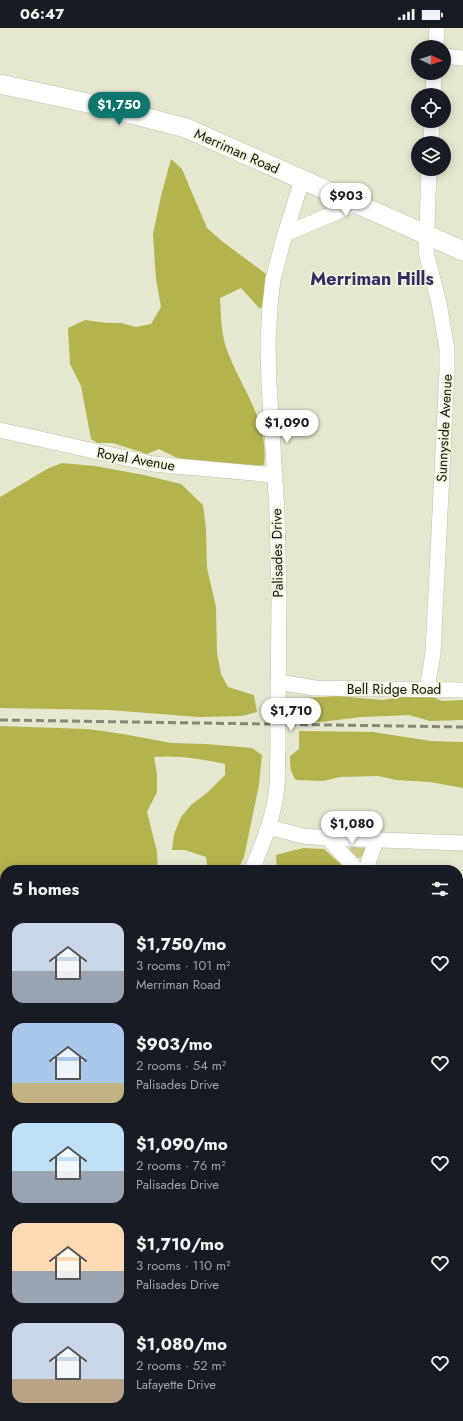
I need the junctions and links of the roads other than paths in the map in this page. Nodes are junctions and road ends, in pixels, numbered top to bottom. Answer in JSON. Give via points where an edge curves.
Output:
{"nodes":[{"id":1,"x":437,"y":28,"type":"edge"},
{"id":2,"x":436,"y":40,"type":"edge"},
{"id":3,"x":451,"y":57,"type":"edge"},
{"id":4,"x":463,"y":58,"type":"edge"},
{"id":5,"x":0,"y":84,"type":"edge"},
{"id":6,"x":429,"y":176,"type":"edge"},
{"id":7,"x":302,"y":180,"type":"junction"},
{"id":8,"x":356,"y":204,"type":"junction"},
{"id":9,"x":285,"y":234,"type":"junction"},
{"id":10,"x":426,"y":234,"type":"junction"},
{"id":11,"x":463,"y":252,"type":"edge"},
{"id":12,"x":0,"y":430,"type":"edge"},
{"id":13,"x":275,"y":475,"type":"junction"},
{"id":14,"x":278,"y":682,"type":"junction"},
{"id":15,"x":427,"y":689,"type":"junction"},
{"id":16,"x":463,"y":690,"type":"edge"},
{"id":17,"x":268,"y":827,"type":"junction"},
{"id":18,"x":328,"y":838,"type":"junction"},
{"id":19,"x":376,"y":840,"type":"junction"},
{"id":20,"x":463,"y":843,"type":"edge"},
{"id":21,"x":254,"y":865,"type":"edge"},
{"id":22,"x":352,"y":865,"type":"edge"},
{"id":23,"x":368,"y":865,"type":"edge"}],
"edges":[{"from":1,"to":2,"type":"street"},
{"from":3,"to":4,"type":"street"},
{"from":5,"to":7,"type":"main road","name":"Merriman Road","via":[[186,128]]},
{"from":6,"to":10,"type":"street","name":"Sunnyside Avenue"},
{"from":7,"to":8,"type":"main road","name":"Merriman Road"},
{"from":7,"to":9,"type":"street","name":"Palisades Drive"},
{"from":8,"to":9,"type":"street"},
{"from":8,"to":10,"type":"main road","name":"Merriman Road"},
{"from":9,"to":13,"type":"street","name":"Palisades Drive","via":[[273,279],[269,335],[269,384]]},
{"from":10,"to":11,"type":"main road","name":"Merriman Road"},
{"from":10,"to":15,"type":"street","name":"Sunnyside Avenue","via":[[426,252],[439,303],[447,372],[433,653]]},
{"from":12,"to":13,"type":"street","name":"Royal Avenue","via":[[153,464]]},
{"from":13,"to":14,"type":"street","name":"Palisades Drive","via":[[279,597]]},
{"from":14,"to":15,"type":"street","name":"Bell Ridge Road","via":[[315,688]]},
{"from":14,"to":17,"type":"street","name":"Palisades Drive","bridge":true,"via":[[277,786]]},
{"from":15,"to":16,"type":"street","name":"Bell Ridge Road"},
{"from":17,"to":18,"type":"street","via":[[303,836]]},
{"from":17,"to":21,"type":"street","name":"Palisades Drive"},
{"from":18,"to":19,"type":"street"},
{"from":18,"to":22,"type":"street"},
{"from":19,"to":20,"type":"street"},
{"from":19,"to":23,"type":"street"}]}
